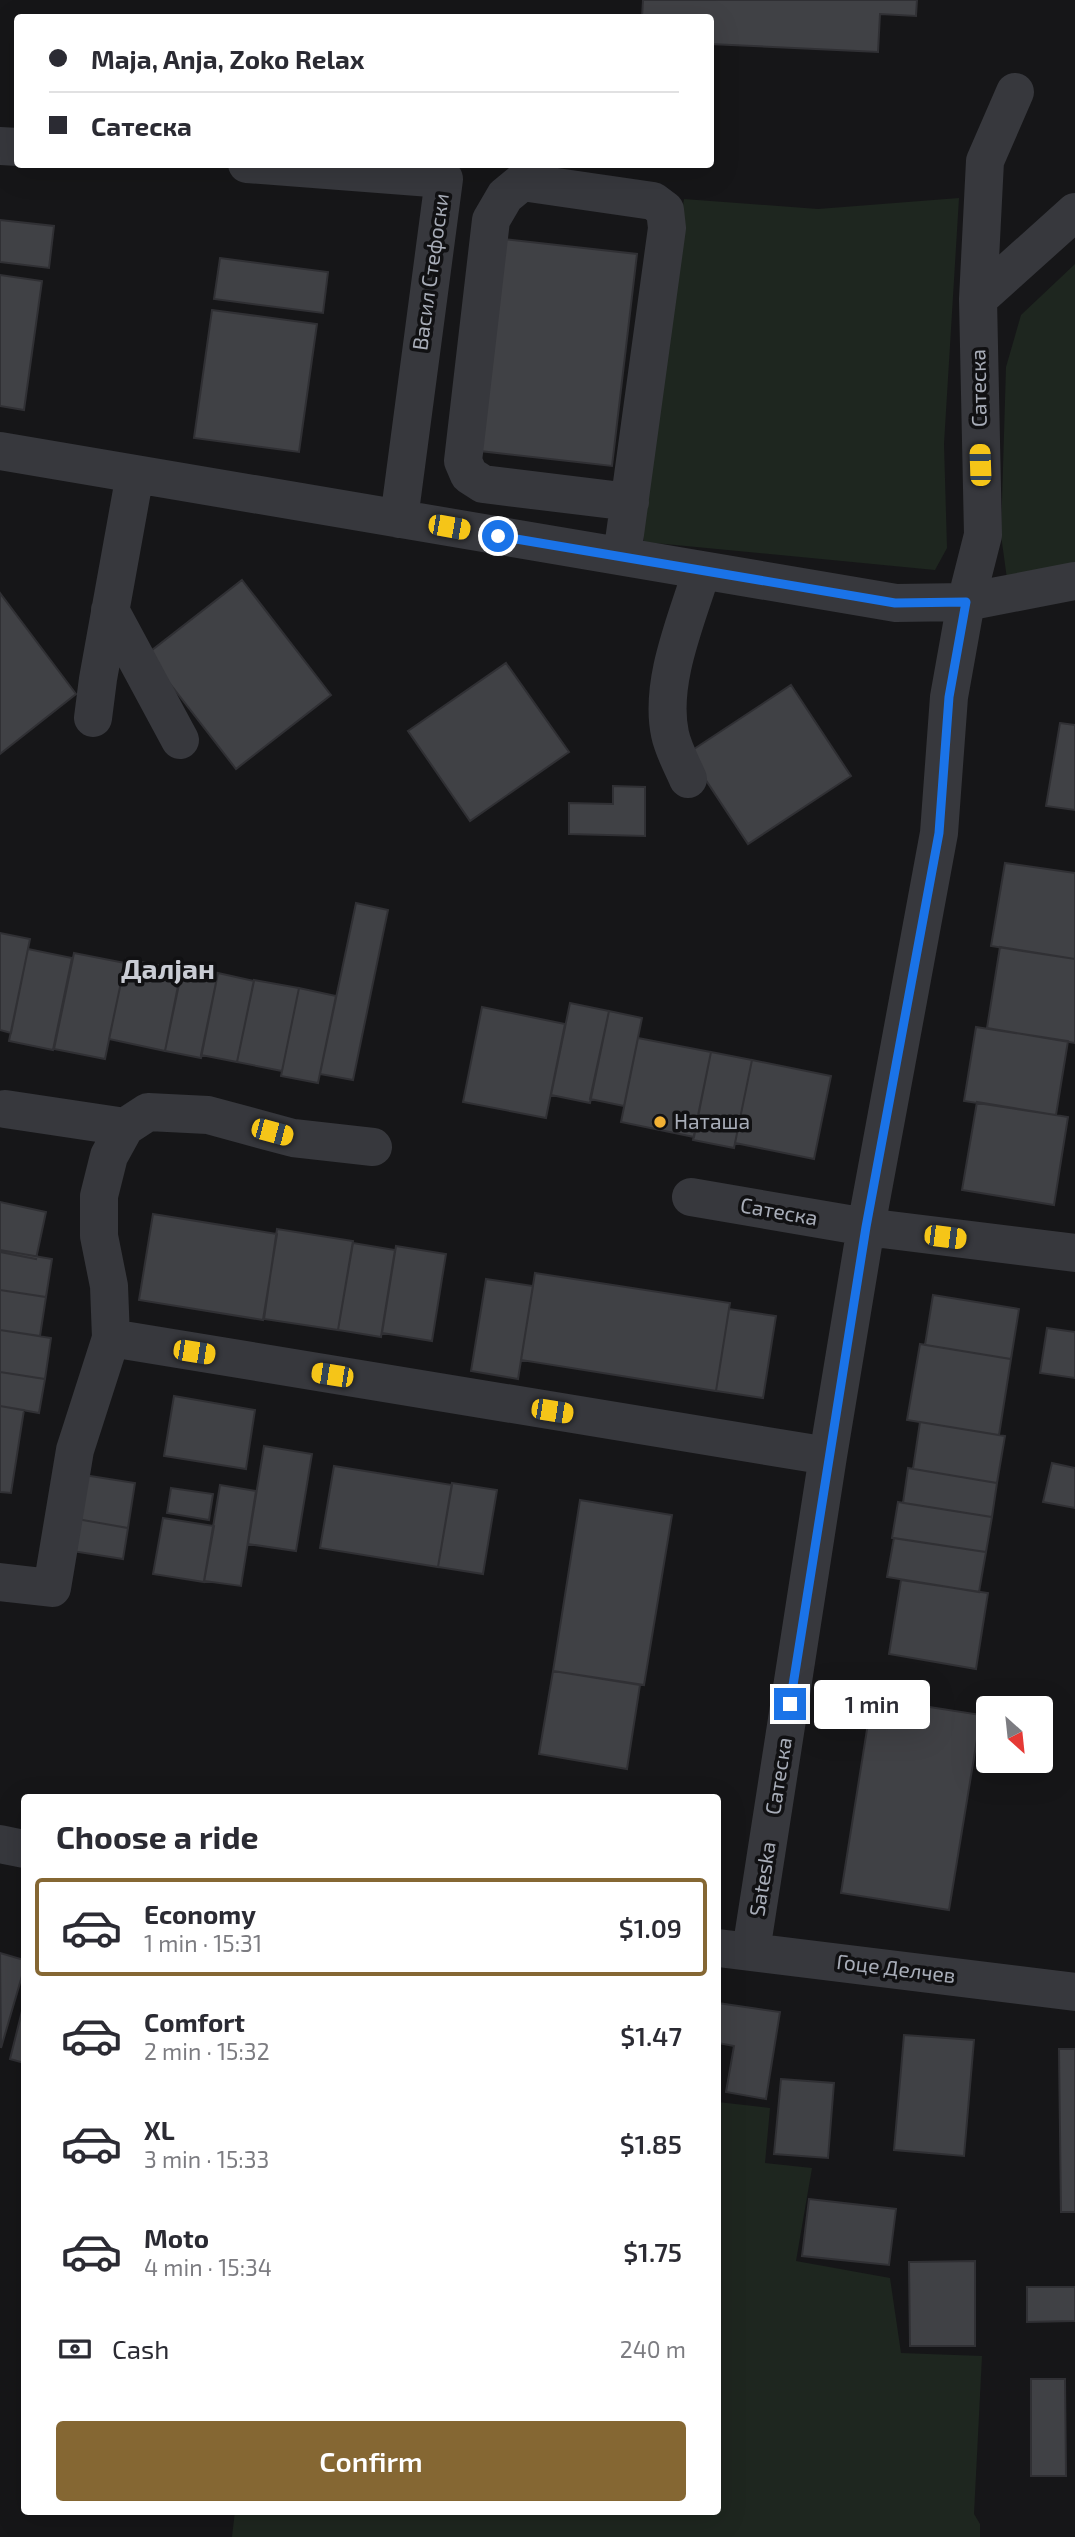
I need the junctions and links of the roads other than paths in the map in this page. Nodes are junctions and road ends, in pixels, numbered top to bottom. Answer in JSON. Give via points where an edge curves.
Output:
{"nodes":[{"id":1,"x":1015,"y":92,"type":"dead end"},
{"id":2,"x":300,"y":168,"type":"edge"},
{"id":3,"x":1075,"y":212,"type":"edge"},
{"id":4,"x":978,"y":299,"type":"junction"},
{"id":5,"x":0,"y":451,"type":"edge"},
{"id":6,"x":135,"y":474,"type":"junction"},
{"id":7,"x":630,"y":502,"type":"junction"},
{"id":8,"x":399,"y":519,"type":"junction"},
{"id":9,"x":622,"y":556,"type":"junction"},
{"id":10,"x":702,"y":570,"type":"junction"},
{"id":11,"x":1075,"y":581,"type":"edge"},
{"id":12,"x":966,"y":602,"type":"junction"},
{"id":13,"x":110,"y":610,"type":"junction"},
{"id":14,"x":93,"y":718,"type":"dead end"},
{"id":15,"x":180,"y":740,"type":"dead end"},
{"id":16,"x":688,"y":779,"type":"dead end"},
{"id":17,"x":5,"y":1109,"type":"dead end"},
{"id":18,"x":125,"y":1127,"type":"junction"},
{"id":19,"x":373,"y":1147,"type":"dead end"},
{"id":20,"x":691,"y":1197,"type":"dead end"},
{"id":21,"x":866,"y":1227,"type":"junction"},
{"id":22,"x":1075,"y":1254,"type":"edge"},
{"id":23,"x":111,"y":1338,"type":"junction"},
{"id":24,"x":828,"y":1456,"type":"junction"},
{"id":25,"x":0,"y":1582,"type":"edge"},
{"id":26,"x":0,"y":1844,"type":"edge"},
{"id":27,"x":21,"y":1848,"type":"edge"},
{"id":28,"x":734,"y":1949,"type":"edge"},
{"id":29,"x":1075,"y":1992,"type":"edge"}],
"edges":[{"from":1,"to":4,"type":"street","name":"Сатеска","via":[[985,161]]},
{"from":2,"to":8,"type":"street","name":"Васил Стефоски","via":[[444,179]]},
{"from":3,"to":4,"type":"street"},
{"from":4,"to":12,"type":"street","name":"Сатеска","via":[[983,535]]},
{"from":5,"to":6,"type":"street"},
{"from":6,"to":8,"type":"street"},
{"from":6,"to":13,"type":"street"},
{"from":7,"to":7,"type":"street","via":[[667,228],[665,210],[653,201],[522,182],[505,196],[491,220],[463,461],[469,475],[483,484]]},
{"from":7,"to":9,"type":"street"},
{"from":8,"to":9,"type":"street"},
{"from":9,"to":10,"type":"street"},
{"from":10,"to":12,"type":"street","via":[[895,603]]},
{"from":10,"to":16,"type":"street","via":[[667,700],[670,735]]},
{"from":11,"to":12,"type":"street"},
{"from":12,"to":21,"type":"street","name":"Сатеска","via":[[949,697],[939,833]]},
{"from":13,"to":14,"type":"street"},
{"from":13,"to":15,"type":"street"},
{"from":17,"to":18,"type":"street"},
{"from":18,"to":19,"type":"street","via":[[148,1112],[208,1115],[293,1138]]},
{"from":18,"to":23,"type":"street","via":[[109,1156],[99,1196]]},
{"from":20,"to":21,"type":"street","name":"Сатеска"},
{"from":21,"to":22,"type":"street","name":"Сатеска"},
{"from":21,"to":24,"type":"street","name":"Сатеска"},
{"from":21,"to":28,"type":"street","name":"Sateska"},
{"from":23,"to":24,"type":"street"},
{"from":23,"to":25,"type":"street","via":[[75,1450],[52,1588]]},
{"from":24,"to":28,"type":"street","name":"Сатеска"},
{"from":26,"to":27,"type":"street"},
{"from":28,"to":29,"type":"street","name":"Гоце Делчев"}]}
